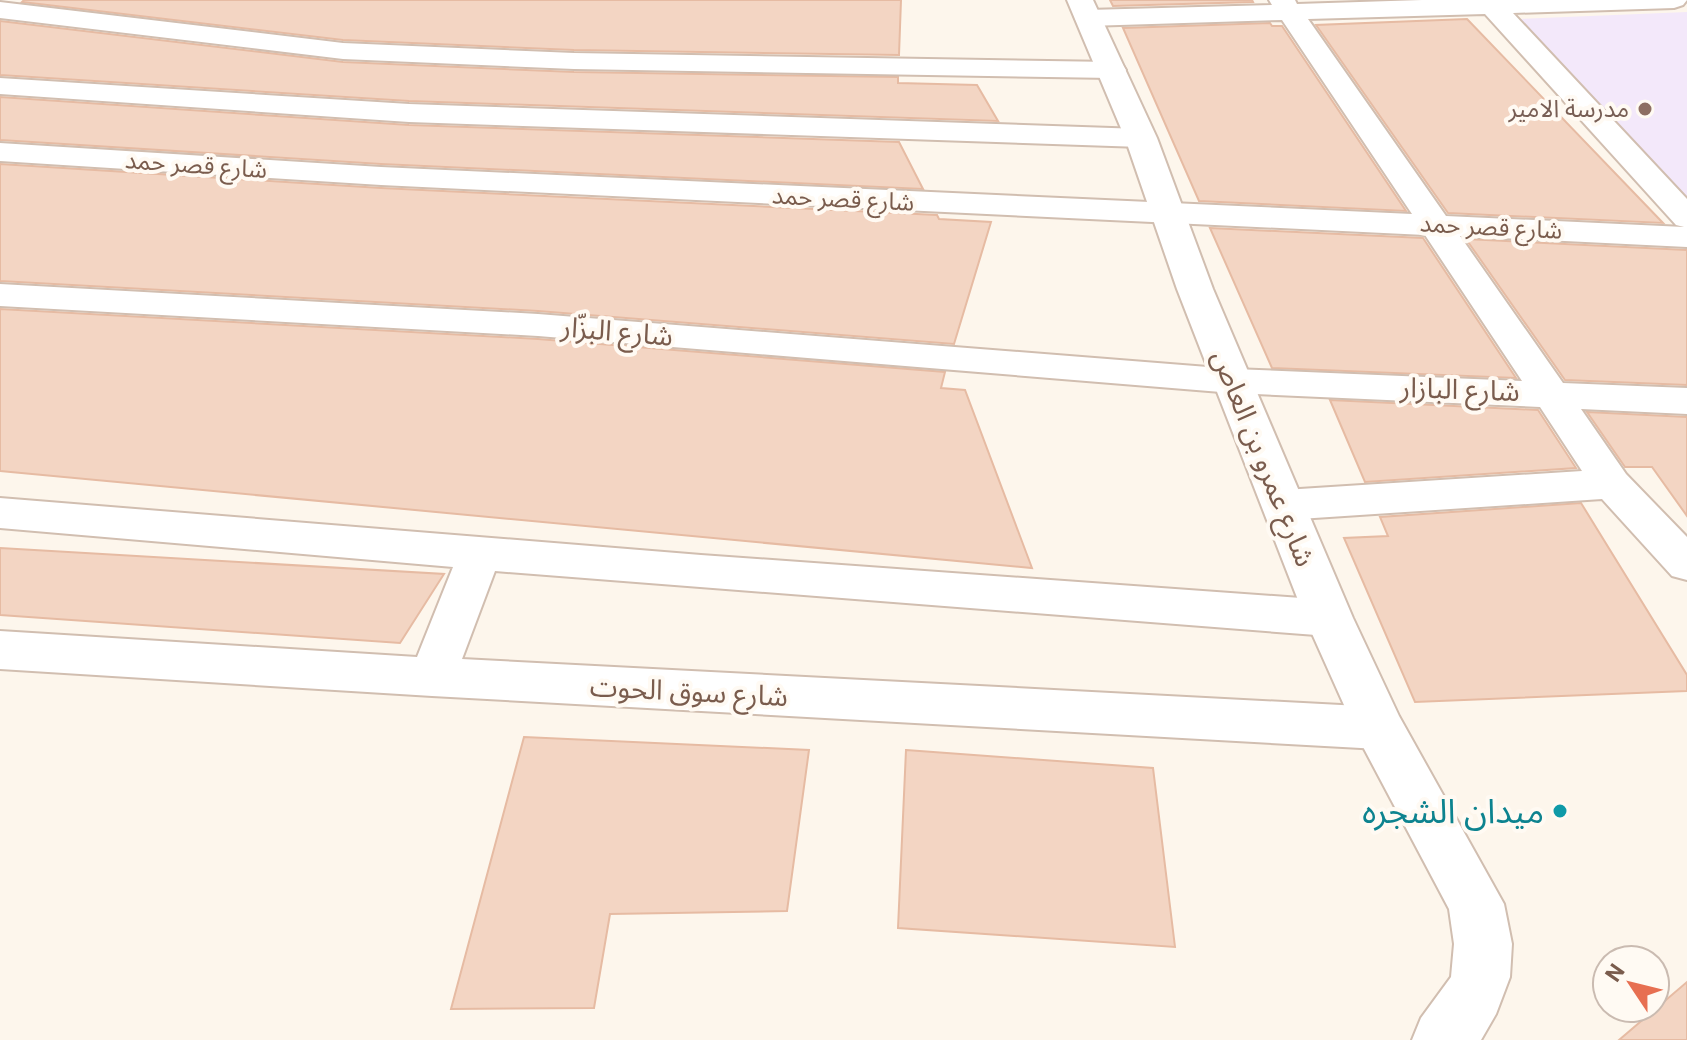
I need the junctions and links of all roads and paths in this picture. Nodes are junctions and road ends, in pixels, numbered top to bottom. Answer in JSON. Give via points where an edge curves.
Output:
{"nodes":[{"id":1,"x":13,"y":0,"type":"edge"},
{"id":2,"x":1674,"y":0,"type":"edge"},
{"id":3,"x":1490,"y":3,"type":"edge"},
{"id":4,"x":1287,"y":7,"type":"edge"},
{"id":5,"x":1084,"y":9,"type":"edge"},
{"id":6,"x":0,"y":10,"type":"edge"},
{"id":7,"x":1112,"y":70,"type":"junction"},
{"id":8,"x":0,"y":86,"type":"edge"},
{"id":9,"x":1141,"y":138,"type":"junction"},
{"id":10,"x":0,"y":152,"type":"edge"},
{"id":11,"x":1166,"y":213,"type":"junction"},
{"id":12,"x":1687,"y":218,"type":"edge"},
{"id":13,"x":1433,"y":224,"type":"junction"},
{"id":14,"x":1687,"y":237,"type":"edge"},
{"id":15,"x":0,"y":295,"type":"edge"},
{"id":16,"x":1233,"y":381,"type":"junction"},
{"id":17,"x":1552,"y":393,"type":"junction"},
{"id":18,"x":1687,"y":401,"type":"edge"},
{"id":19,"x":1612,"y":484,"type":"junction"},
{"id":20,"x":1284,"y":505,"type":"junction"},
{"id":21,"x":0,"y":513,"type":"edge"},
{"id":22,"x":480,"y":553,"type":"junction"},
{"id":23,"x":1687,"y":564,"type":"edge"},
{"id":24,"x":1329,"y":618,"type":"junction"},
{"id":25,"x":0,"y":650,"type":"edge"},
{"id":26,"x":432,"y":677,"type":"junction"},
{"id":27,"x":1379,"y":728,"type":"junction"},
{"id":28,"x":1443,"y":1040,"type":"edge"}],
"edges":[{"from":1,"to":6,"type":"street"},
{"from":2,"to":3,"type":"street"},
{"from":3,"to":4,"type":"street"},
{"from":3,"to":12,"type":"street"},
{"from":4,"to":5,"type":"street"},
{"from":4,"to":13,"type":"street"},
{"from":5,"to":7,"type":"street","name":"شارع عمرو بن العاص"},
{"from":6,"to":7,"type":"street","via":[[343,51],[695,64]]},
{"from":7,"to":9,"type":"street","name":"شارع عمرو بن العاص"},
{"from":8,"to":9,"type":"street","via":[[409,113]]},
{"from":9,"to":11,"type":"street","name":"شارع عمرو بن العاص"},
{"from":10,"to":11,"type":"street","name":"شارع قصر حمد","via":[[381,176]]},
{"from":11,"to":13,"type":"street","name":"شارع قصر حمد"},
{"from":11,"to":16,"type":"street","name":"شارع عمرو بن العاص"},
{"from":13,"to":14,"type":"street","name":"شارع قصر حمد"},
{"from":13,"to":17,"type":"street"},
{"from":15,"to":16,"type":"street","name":"شارع البزّار","via":[[538,325]]},
{"from":16,"to":17,"type":"street","name":"شارع البازار"},
{"from":16,"to":20,"type":"street","name":"شارع عمرو بن العاص"},
{"from":17,"to":18,"type":"street","name":"شارع البازار"},
{"from":17,"to":19,"type":"street"},
{"from":19,"to":20,"type":"street"},
{"from":19,"to":23,"type":"street"},
{"from":20,"to":24,"type":"street","name":"شارع عمرو بن العاص"},
{"from":21,"to":22,"type":"street"},
{"from":22,"to":24,"type":"street"},
{"from":22,"to":26,"type":"street"},
{"from":24,"to":27,"type":"street","name":"شارع عمرو بن العاص"},
{"from":25,"to":26,"type":"street","name":"شارع سوق الحوت"},
{"from":26,"to":27,"type":"street","name":"شارع سوق الحوت"},
{"from":27,"to":28,"type":"street","name":"شارع عمرو بن العاص","via":[[1476,904],[1483,934],[1477,992]]}]}
